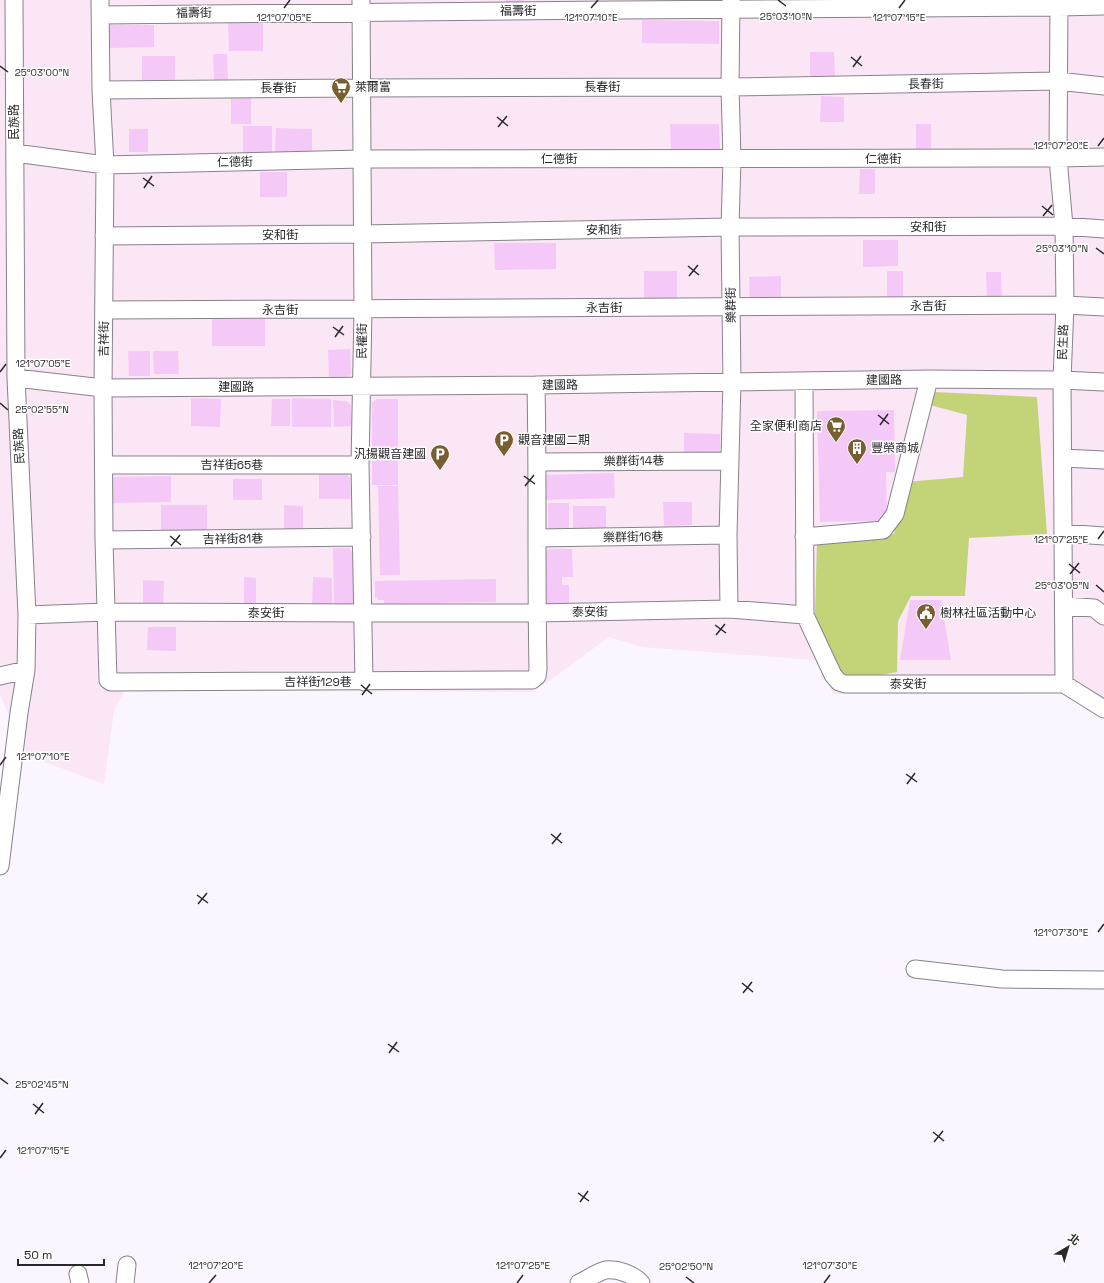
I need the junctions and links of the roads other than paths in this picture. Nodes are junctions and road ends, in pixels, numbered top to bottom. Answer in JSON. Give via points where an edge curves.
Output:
{"nodes":[{"id":1,"x":14,"y":0,"type":"edge"},
{"id":2,"x":1059,"y":4,"type":"edge"},
{"id":3,"x":361,"y":5,"type":"edge"},
{"id":4,"x":731,"y":5,"type":"edge"},
{"id":5,"x":1104,"y":6,"type":"edge"},
{"id":6,"x":100,"y":7,"type":"edge"},
{"id":7,"x":1058,"y":81,"type":"junction"},
{"id":8,"x":1104,"y":86,"type":"edge"},
{"id":9,"x":730,"y":87,"type":"junction"},
{"id":10,"x":362,"y":88,"type":"junction"},
{"id":11,"x":101,"y":90,"type":"junction"},
{"id":12,"x":15,"y":153,"type":"junction"},
{"id":13,"x":1104,"y":156,"type":"edge"},
{"id":14,"x":1058,"y":158,"type":"junction"},
{"id":15,"x":362,"y":159,"type":"junction"},
{"id":16,"x":732,"y":159,"type":"junction"},
{"id":17,"x":105,"y":165,"type":"junction"},
{"id":18,"x":1064,"y":226,"type":"junction"},
{"id":19,"x":730,"y":227,"type":"junction"},
{"id":20,"x":1104,"y":229,"type":"edge"},
{"id":21,"x":362,"y":234,"type":"junction"},
{"id":22,"x":104,"y":236,"type":"junction"},
{"id":23,"x":1065,"y":305,"type":"junction"},
{"id":24,"x":1104,"y":307,"type":"edge"},
{"id":25,"x":731,"y":308,"type":"junction"},
{"id":26,"x":104,"y":310,"type":"junction"},
{"id":27,"x":363,"y":310,"type":"junction"},
{"id":28,"x":16,"y":378,"type":"junction"},
{"id":29,"x":929,"y":379,"type":"junction"},
{"id":30,"x":1062,"y":380,"type":"junction"},
{"id":31,"x":804,"y":381,"type":"junction"},
{"id":32,"x":732,"y":382,"type":"junction"},
{"id":33,"x":1104,"y":382,"type":"edge"},
{"id":34,"x":536,"y":385,"type":"junction"},
{"id":35,"x":361,"y":387,"type":"junction"},
{"id":36,"x":103,"y":388,"type":"junction"},
{"id":37,"x":1063,"y":458,"type":"junction"},
{"id":38,"x":1104,"y":460,"type":"edge"},
{"id":39,"x":730,"y":461,"type":"junction"},
{"id":40,"x":537,"y":462,"type":"junction"},
{"id":41,"x":104,"y":465,"type":"junction"},
{"id":42,"x":360,"y":465,"type":"junction"},
{"id":43,"x":1064,"y":533,"type":"junction"},
{"id":44,"x":728,"y":535,"type":"junction"},
{"id":45,"x":1104,"y":536,"type":"edge"},
{"id":46,"x":362,"y":537,"type":"junction"},
{"id":47,"x":804,"y":537,"type":"junction"},
{"id":48,"x":537,"y":538,"type":"junction"},
{"id":49,"x":104,"y":540,"type":"junction"},
{"id":50,"x":1064,"y":606,"type":"junction"},
{"id":51,"x":729,"y":609,"type":"junction"},
{"id":52,"x":106,"y":612,"type":"junction"},
{"id":53,"x":537,"y":612,"type":"junction"},
{"id":54,"x":363,"y":613,"type":"junction"},
{"id":55,"x":27,"y":615,"type":"junction"},
{"id":56,"x":805,"y":615,"type":"junction"},
{"id":57,"x":1104,"y":616,"type":"edge"},
{"id":58,"x":26,"y":670,"type":"junction"},
{"id":59,"x":0,"y":676,"type":"edge"},
{"id":60,"x":107,"y":678,"type":"joint"},
{"id":61,"x":364,"y":682,"type":"junction"},
{"id":62,"x":1064,"y":684,"type":"junction"},
{"id":63,"x":1104,"y":709,"type":"edge"},
{"id":64,"x":0,"y":866,"type":"edge"},
{"id":65,"x":916,"y":969,"type":"dead end"},
{"id":66,"x":1104,"y":980,"type":"edge"},
{"id":67,"x":127,"y":1265,"type":"dead end"},
{"id":68,"x":125,"y":1283,"type":"edge"},
{"id":69,"x":579,"y":1283,"type":"edge"},
{"id":70,"x":641,"y":1283,"type":"edge"}],
"edges":[{"from":1,"to":12,"type":"street","name":"民族路"},
{"from":2,"to":4,"type":"street","name":"福壽街"},
{"from":2,"to":5,"type":"street","name":"福壽街"},
{"from":2,"to":7,"type":"street","name":"民生路"},
{"from":3,"to":4,"type":"street","name":"福壽街"},
{"from":3,"to":6,"type":"street","name":"福壽街"},
{"from":3,"to":10,"type":"street","name":"民權街"},
{"from":4,"to":9,"type":"street","name":"樂群街"},
{"from":6,"to":11,"type":"street","name":"吉祥街"},
{"from":7,"to":8,"type":"street","name":"長春街"},
{"from":7,"to":9,"type":"street","name":"長春街"},
{"from":7,"to":14,"type":"street","name":"民生路"},
{"from":9,"to":10,"type":"street","name":"長春街"},
{"from":9,"to":16,"type":"street","name":"樂群街"},
{"from":10,"to":11,"type":"street","name":"長春街"},
{"from":10,"to":15,"type":"street","name":"民權街"},
{"from":11,"to":17,"type":"street","name":"吉祥街"},
{"from":12,"to":17,"type":"street","name":"仁德街"},
{"from":12,"to":28,"type":"street","name":"民族路"},
{"from":13,"to":14,"type":"street","name":"仁德街"},
{"from":14,"to":16,"type":"street","name":"仁德街"},
{"from":14,"to":18,"type":"street","name":"民生路"},
{"from":15,"to":16,"type":"street","name":"仁德街"},
{"from":15,"to":17,"type":"street","name":"仁德街"},
{"from":15,"to":21,"type":"street","name":"民權街"},
{"from":16,"to":19,"type":"street","name":"樂群街"},
{"from":17,"to":22,"type":"street","name":"吉祥街"},
{"from":18,"to":19,"type":"street","name":"安和街"},
{"from":18,"to":20,"type":"street","name":"安和街"},
{"from":18,"to":23,"type":"street","name":"民生路"},
{"from":19,"to":21,"type":"street","name":"安和街"},
{"from":19,"to":25,"type":"street","name":"樂群街"},
{"from":21,"to":22,"type":"street","name":"安和街"},
{"from":21,"to":27,"type":"street","name":"民權街"},
{"from":22,"to":26,"type":"street","name":"吉祥街"},
{"from":23,"to":24,"type":"street","name":"永吉街"},
{"from":23,"to":25,"type":"street","name":"永吉街"},
{"from":23,"to":30,"type":"street","name":"民生路"},
{"from":25,"to":27,"type":"street","name":"永吉街"},
{"from":25,"to":32,"type":"street","name":"樂群街"},
{"from":26,"to":27,"type":"street","name":"永吉街"},
{"from":26,"to":36,"type":"street","name":"吉祥街"},
{"from":27,"to":35,"type":"street","name":"民權街"},
{"from":28,"to":36,"type":"street","name":"建國路"},
{"from":28,"to":55,"type":"street","name":"民族路"},
{"from":29,"to":30,"type":"street","name":"建國路"},
{"from":29,"to":31,"type":"street","name":"建國路"},
{"from":29,"to":47,"type":"street","via":[[895,514],[884,530]]},
{"from":30,"to":33,"type":"street","name":"建國路"},
{"from":30,"to":37,"type":"street","name":"民生路"},
{"from":31,"to":32,"type":"street","name":"建國路"},
{"from":31,"to":47,"type":"street"},
{"from":32,"to":34,"type":"street","name":"建國路"},
{"from":32,"to":39,"type":"street","name":"樂群街"},
{"from":34,"to":35,"type":"street","name":"建國路"},
{"from":34,"to":40,"type":"street"},
{"from":35,"to":36,"type":"street","name":"建國路"},
{"from":35,"to":42,"type":"street","name":"民權街"},
{"from":36,"to":41,"type":"street","name":"吉祥街"},
{"from":37,"to":38,"type":"street"},
{"from":37,"to":43,"type":"street","name":"民生路"},
{"from":39,"to":40,"type":"street","name":"樂群街14巷"},
{"from":39,"to":44,"type":"street","name":"樂群街"},
{"from":40,"to":48,"type":"street"},
{"from":41,"to":42,"type":"street","name":"吉祥街65巷"},
{"from":41,"to":49,"type":"street","name":"吉祥街"},
{"from":42,"to":46,"type":"street","name":"民權街"},
{"from":43,"to":45,"type":"street"},
{"from":43,"to":50,"type":"street","name":"民生路"},
{"from":44,"to":48,"type":"street","name":"樂群街16巷"},
{"from":44,"to":51,"type":"street","name":"樂群街"},
{"from":46,"to":49,"type":"street","name":"吉祥街81巷"},
{"from":46,"to":54,"type":"street","name":"民權街"},
{"from":47,"to":56,"type":"street"},
{"from":48,"to":53,"type":"street"},
{"from":49,"to":52,"type":"street","name":"吉祥街"},
{"from":50,"to":57,"type":"street","via":[[1094,608]]},
{"from":50,"to":62,"type":"street","name":"民生路"},
{"from":51,"to":53,"type":"street","name":"泰安街"},
{"from":51,"to":56,"type":"street","name":"泰安街"},
{"from":52,"to":54,"type":"street","name":"泰安街"},
{"from":52,"to":55,"type":"street","name":"泰安街"},
{"from":52,"to":60,"type":"street","name":"吉祥街"},
{"from":53,"to":54,"type":"street","name":"泰安街"},
{"from":53,"to":61,"type":"street","name":"吉祥街129巷","via":[[538,669],[537,676],[532,680]]},
{"from":54,"to":61,"type":"street","name":"民權街"},
{"from":55,"to":58,"type":"street","name":"民族路"},
{"from":56,"to":62,"type":"street","name":"泰安街","via":[[833,675],[845,684]]},
{"from":58,"to":59,"type":"street"},
{"from":58,"to":64,"type":"street","name":"民族路"},
{"from":60,"to":61,"type":"street","name":"吉祥街129巷","via":[[111,682]]},
{"from":62,"to":63,"type":"street"},
{"from":65,"to":66,"type":"street","via":[[1002,979]]},
{"from":67,"to":68,"type":"street"},
{"from":69,"to":70,"type":"street","via":[[605,1270],[625,1272]]}]}
